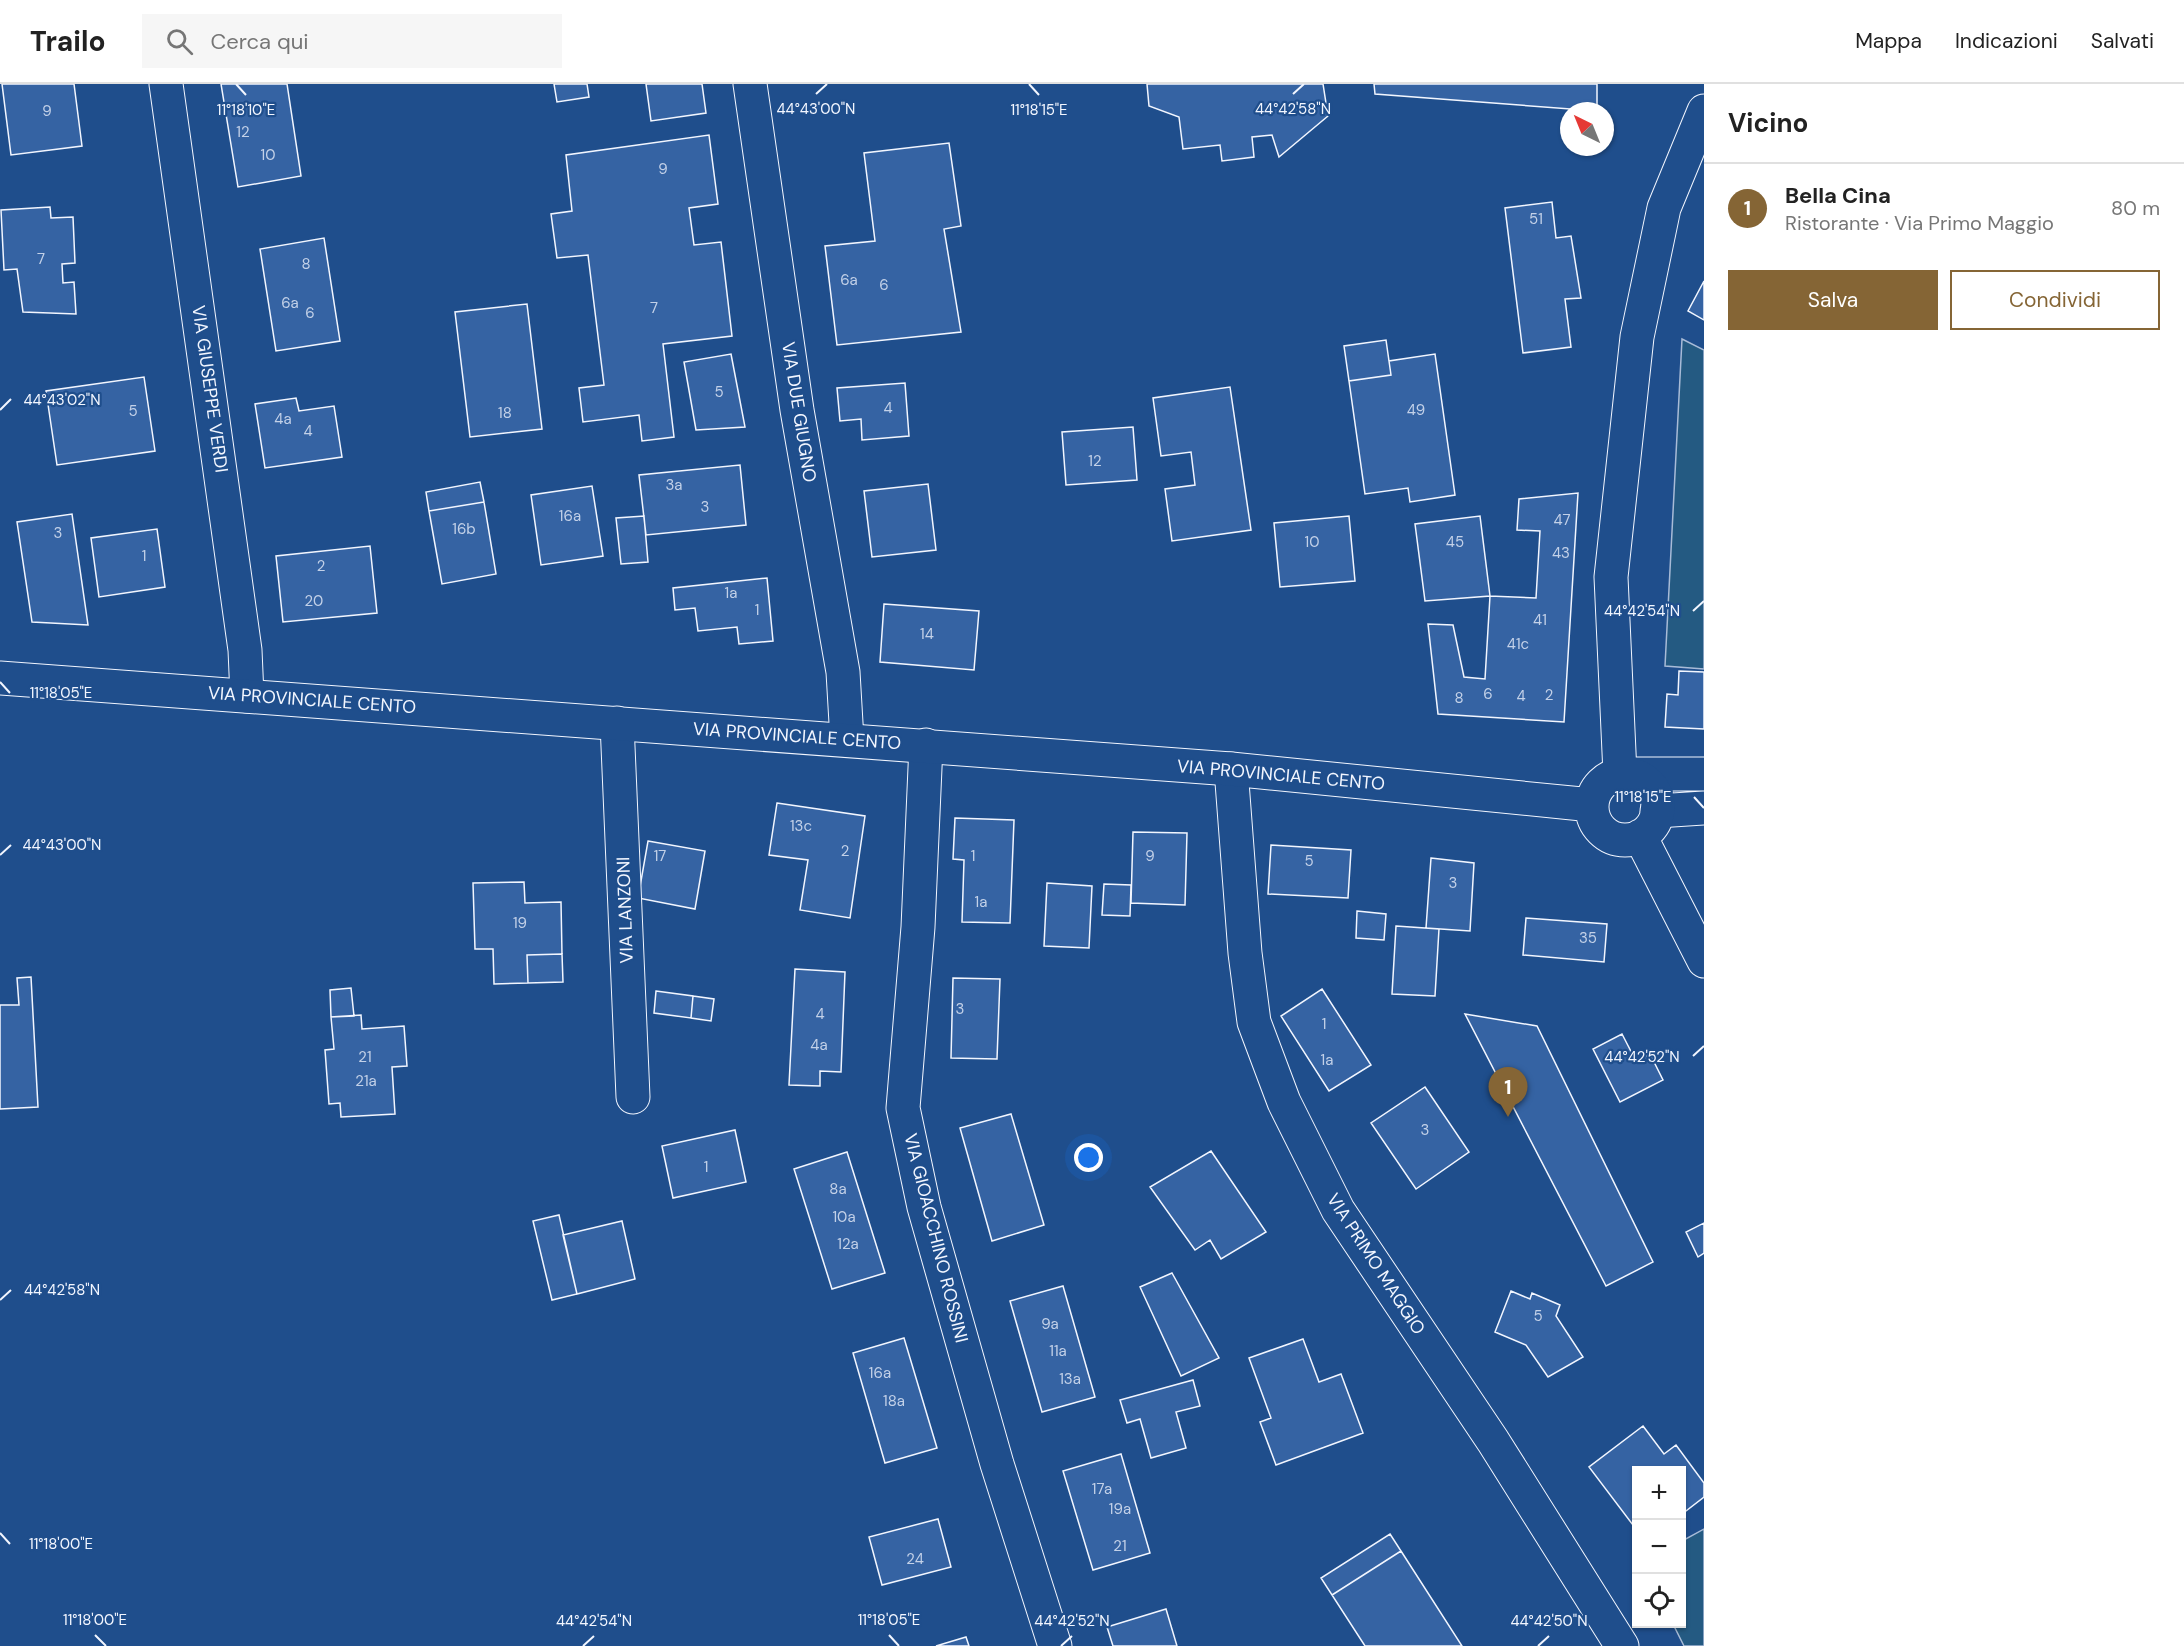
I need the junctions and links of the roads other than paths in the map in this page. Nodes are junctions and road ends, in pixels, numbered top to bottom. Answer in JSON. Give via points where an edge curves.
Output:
{"nodes":[{"id":1,"x":166,"y":84,"type":"edge"},
{"id":2,"x":750,"y":84,"type":"edge"},
{"id":3,"x":1704,"y":111,"type":"edge"},
{"id":4,"x":0,"y":678,"type":"edge"},
{"id":5,"x":247,"y":696,"type":"junction"},
{"id":6,"x":617,"y":723,"type":"junction"},
{"id":7,"x":847,"y":740,"type":"junction"},
{"id":8,"x":926,"y":745,"type":"junction"},
{"id":9,"x":1231,"y":769,"type":"junction"},
{"id":10,"x":1624,"y":774,"type":"junction"},
{"id":11,"x":1704,"y":774,"type":"edge"},
{"id":12,"x":1592,"y":805,"type":"junction"},
{"id":13,"x":1704,"y":808,"type":"edge"},
{"id":14,"x":1649,"y":824,"type":"junction"},
{"id":15,"x":1704,"y":961,"type":"edge"},
{"id":16,"x":633,"y":1097,"type":"dead end"},
{"id":17,"x":1055,"y":1646,"type":"edge"},
{"id":18,"x":1622,"y":1646,"type":"edge"}],
"edges":[{"from":1,"to":5,"type":"street","name":"VIA GIUSEPPE VERDI","via":[[243,638]]},
{"from":2,"to":7,"type":"street","name":"VIA DUE GIUGNO","via":[[797,410],[843,672]]},
{"from":3,"to":10,"type":"street","via":[[1665,208],[1637,338],[1611,577]]},
{"from":4,"to":5,"type":"street","name":"VIA PROVINCIALE CENTO"},
{"from":5,"to":6,"type":"street","name":"VIA PROVINCIALE CENTO"},
{"from":6,"to":7,"type":"street","name":"VIA PROVINCIALE CENTO"},
{"from":6,"to":16,"type":"street","name":"VIA LANZONI"},
{"from":7,"to":8,"type":"street","name":"VIA PROVINCIALE CENTO"},
{"from":8,"to":9,"type":"street","name":"VIA PROVINCIALE CENTO"},
{"from":8,"to":17,"type":"street","name":"VIA GIOACCHINO ROSSINI","via":[[918,927],[903,1108],[927,1218],[997,1464]]},
{"from":9,"to":12,"type":"street","name":"VIA PROVINCIALE CENTO"},
{"from":9,"to":18,"type":"street","name":"VIA PRIMO MAGGIO","via":[[1254,1022],[1284,1102],[1338,1210]]},
{"from":10,"to":11,"type":"street"},
{"from":10,"to":12,"type":"street","via":[[1600,785]]},
{"from":10,"to":14,"type":"street","via":[[1637,776],[1651,786],[1658,802]]},
{"from":12,"to":14,"type":"street","via":[[1593,815],[1604,832],[1621,839]]},
{"from":13,"to":14,"type":"street"},
{"from":14,"to":15,"type":"street"}]}
